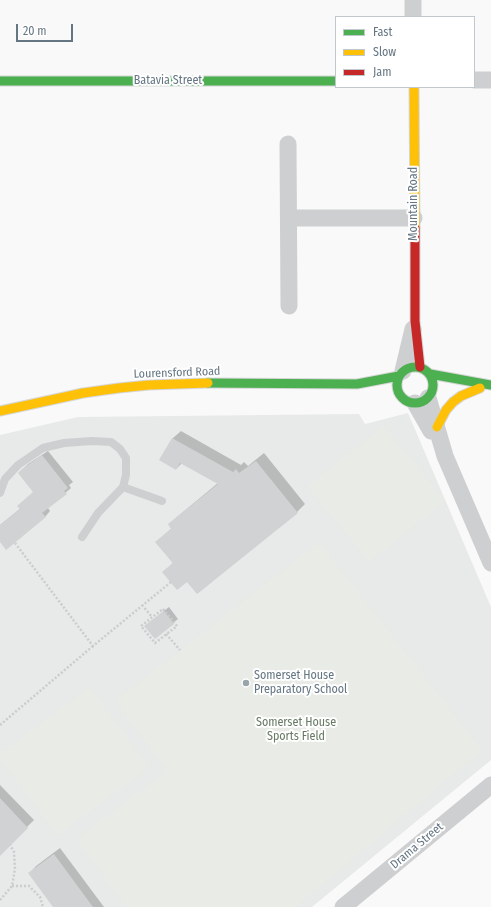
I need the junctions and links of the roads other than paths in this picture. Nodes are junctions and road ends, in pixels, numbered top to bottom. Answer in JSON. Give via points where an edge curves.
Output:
{"nodes":[{"id":1,"x":413,"y":0,"type":"edge"},
{"id":2,"x":413,"y":16,"type":"edge"},
{"id":3,"x":475,"y":80,"type":"edge"},
{"id":4,"x":491,"y":80,"type":"edge"},
{"id":5,"x":0,"y":81,"type":"edge"},
{"id":6,"x":335,"y":81,"type":"edge"},
{"id":7,"x":414,"y":88,"type":"edge"},
{"id":8,"x":288,"y":144,"type":"dead end"},
{"id":9,"x":289,"y":218,"type":"junction"},
{"id":10,"x":414,"y":218,"type":"junction"},
{"id":11,"x":289,"y":306,"type":"dead end"},
{"id":12,"x":415,"y":321,"type":"junction"},
{"id":13,"x":420,"y":367,"type":"junction"},
{"id":14,"x":401,"y":374,"type":"junction"},
{"id":15,"x":430,"y":374,"type":"junction"},
{"id":16,"x":357,"y":384,"type":"junction"},
{"id":17,"x":491,"y":386,"type":"edge"},
{"id":18,"x":480,"y":388,"type":"junction"},
{"id":19,"x":374,"y":389,"type":"dead end"},
{"id":20,"x":452,"y":391,"type":"dead end"},
{"id":21,"x":386,"y":392,"type":"dead end"},
{"id":22,"x":400,"y":394,"type":"junction"},
{"id":23,"x":428,"y":397,"type":"junction"},
{"id":24,"x":0,"y":411,"type":"edge"},
{"id":25,"x":437,"y":427,"type":"junction"},
{"id":26,"x":445,"y":456,"type":"junction"},
{"id":27,"x":123,"y":487,"type":"junction"},
{"id":28,"x":0,"y":493,"type":"edge"},
{"id":29,"x":162,"y":500,"type":"dead end"},
{"id":30,"x":82,"y":537,"type":"dead end"},
{"id":31,"x":491,"y":563,"type":"edge"},
{"id":32,"x":491,"y":785,"type":"edge"},
{"id":33,"x":343,"y":907,"type":"edge"}],
"edges":[{"from":1,"to":2,"type":"street"},
{"from":3,"to":4,"type":"street"},
{"from":5,"to":6,"type":"street","name":"Batavia Street"},
{"from":7,"to":10,"type":"street","name":"Mountain Road"},
{"from":8,"to":9,"type":"street"},
{"from":9,"to":10,"type":"street"},
{"from":9,"to":11,"type":"street"},
{"from":10,"to":12,"type":"street","name":"Mountain Road"},
{"from":12,"to":13,"type":"street","name":"Mountain Road"},
{"from":12,"to":14,"type":"street","name":"Mountain Road"},
{"from":13,"to":14,"type":"street","via":[[411,367]]},
{"from":13,"to":15,"type":"street"},
{"from":14,"to":16,"type":"street","name":"Lourensford Road"},
{"from":14,"to":22,"type":"street","via":[[397,386]]},
{"from":15,"to":17,"type":"street"},
{"from":15,"to":23,"type":"street","via":[[433,380]]},
{"from":16,"to":19,"type":"street","name":"Lourensford Road"},
{"from":16,"to":24,"type":"street","name":"Lourensford Road","via":[[149,385],[83,393]]},
{"from":17,"to":18,"type":"street"},
{"from":18,"to":20,"type":"street"},
{"from":18,"to":25,"type":"street","via":[[453,402]]},
{"from":21,"to":22,"type":"street"},
{"from":22,"to":23,"type":"street","via":[[406,401]]},
{"from":23,"to":25,"type":"street"},
{"from":23,"to":26,"type":"street"},
{"from":25,"to":26,"type":"street"},
{"from":26,"to":31,"type":"street"},
{"from":27,"to":28,"type":"lane","via":[[126,458],[120,449],[111,442],[92,441],[43,448],[18,465],[5,479]]},
{"from":27,"to":29,"type":"lane"},
{"from":27,"to":30,"type":"lane","via":[[98,513]]},
{"from":32,"to":33,"type":"street","name":"Drama Street"}]}
